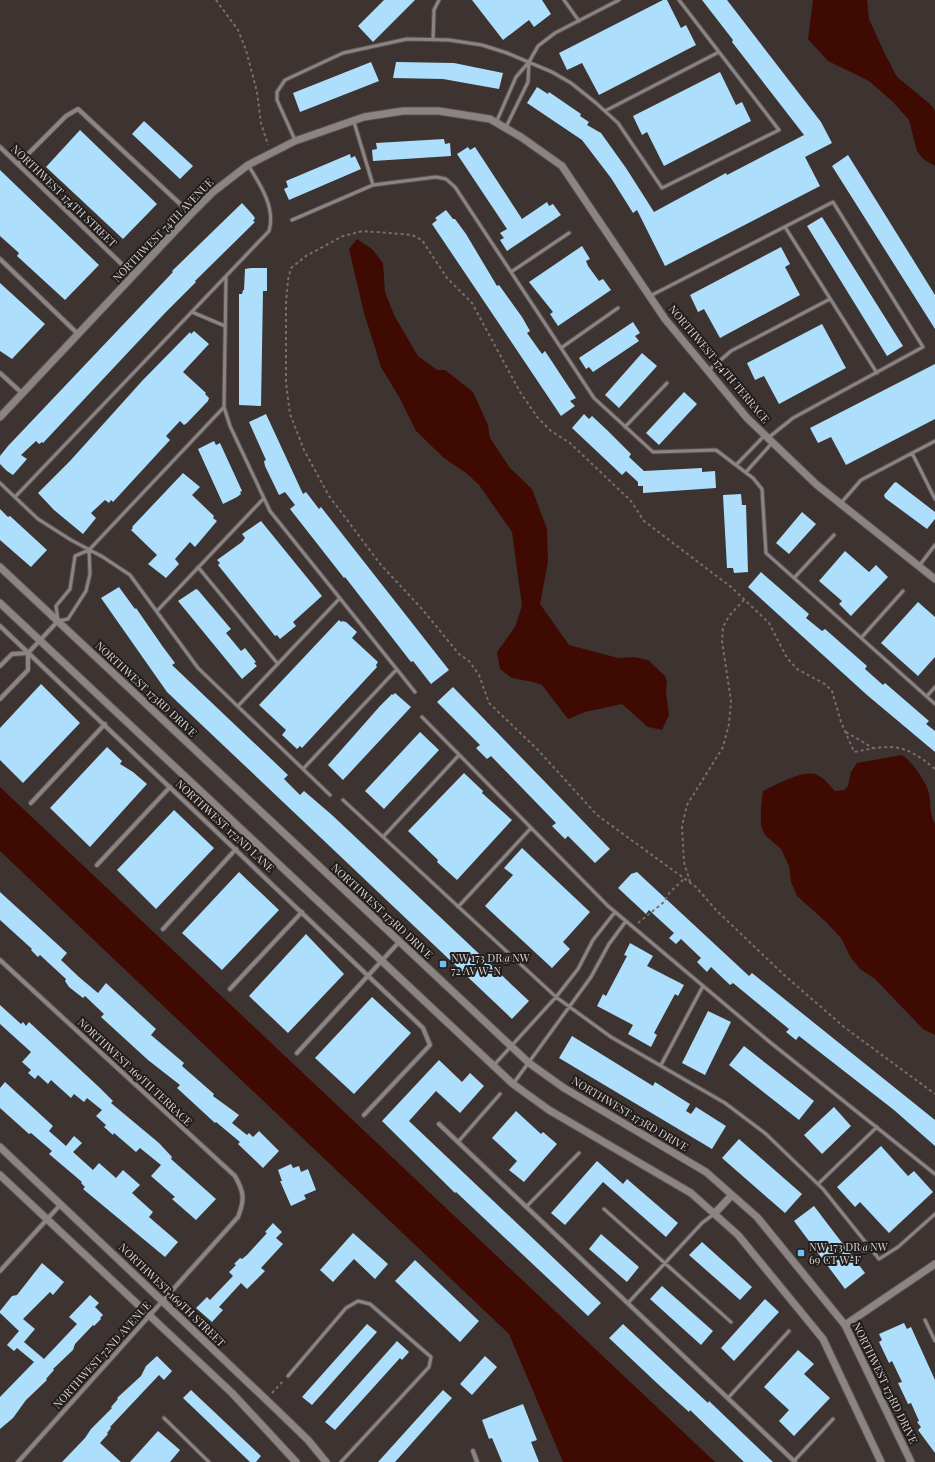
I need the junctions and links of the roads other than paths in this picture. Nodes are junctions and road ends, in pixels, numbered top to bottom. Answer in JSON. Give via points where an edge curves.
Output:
{"nodes":[{"id":1,"x":439,"y":0,"type":"edge"},
{"id":2,"x":564,"y":0,"type":"edge"},
{"id":3,"x":619,"y":0,"type":"edge"},
{"id":4,"x":679,"y":0,"type":"edge"},
{"id":5,"x":579,"y":21,"type":"junction"},
{"id":6,"x":433,"y":40,"type":"junction"},
{"id":7,"x":719,"y":52,"type":"junction"},
{"id":8,"x":529,"y":62,"type":"junction"},
{"id":9,"x":403,"y":111,"type":"joint"},
{"id":10,"x":605,"y":112,"type":"junction"},
{"id":11,"x":353,"y":120,"type":"junction"},
{"id":12,"x":496,"y":123,"type":"junction"},
{"id":13,"x":506,"y":128,"type":"junction"},
{"id":14,"x":295,"y":141,"type":"junction"},
{"id":15,"x":0,"y":147,"type":"edge"},
{"id":16,"x":18,"y":164,"type":"junction"},
{"id":17,"x":248,"y":165,"type":"junction"},
{"id":18,"x":373,"y":185,"type":"junction"},
{"id":19,"x":191,"y":214,"type":"junction"},
{"id":20,"x":292,"y":220,"type":"dead end"},
{"id":21,"x":785,"y":227,"type":"junction"},
{"id":22,"x":569,"y":233,"type":"dead end"},
{"id":23,"x":0,"y":259,"type":"edge"},
{"id":24,"x":511,"y":272,"type":"junction"},
{"id":25,"x":133,"y":275,"type":"junction"},
{"id":26,"x":226,"y":276,"type":"junction"},
{"id":27,"x":650,"y":296,"type":"junction"},
{"id":28,"x":830,"y":299,"type":"junction"},
{"id":29,"x":618,"y":308,"type":"dead end"},
{"id":30,"x":192,"y":312,"type":"junction"},
{"id":31,"x":225,"y":326,"type":"junction"},
{"id":32,"x":78,"y":334,"type":"junction"},
{"id":33,"x":561,"y":348,"type":"junction"},
{"id":34,"x":708,"y":371,"type":"junction"},
{"id":35,"x":877,"y":372,"type":"junction"},
{"id":36,"x":0,"y":373,"type":"edge"},
{"id":37,"x":667,"y":383,"type":"dead end"},
{"id":38,"x":22,"y":394,"type":"junction"},
{"id":39,"x":224,"y":407,"type":"junction"},
{"id":40,"x":0,"y":417,"type":"edge"},
{"id":41,"x":626,"y":427,"type":"junction"},
{"id":42,"x":769,"y":438,"type":"junction"},
{"id":43,"x":935,"y":441,"type":"edge"},
{"id":44,"x":912,"y":453,"type":"junction"},
{"id":45,"x":736,"y":465,"type":"junction"},
{"id":46,"x":746,"y":472,"type":"junction"},
{"id":47,"x":0,"y":483,"type":"edge"},
{"id":48,"x":14,"y":497,"type":"junction"},
{"id":49,"x":264,"y":498,"type":"junction"},
{"id":50,"x":935,"y":499,"type":"edge"},
{"id":51,"x":840,"y":504,"type":"junction"},
{"id":52,"x":834,"y":535,"type":"dead end"},
{"id":53,"x":935,"y":546,"type":"edge"},
{"id":54,"x":89,"y":550,"type":"junction"},
{"id":55,"x":918,"y":566,"type":"junction"},
{"id":56,"x":0,"y":567,"type":"edge"},
{"id":57,"x":198,"y":567,"type":"junction"},
{"id":58,"x":794,"y":578,"type":"junction"},
{"id":59,"x":935,"y":580,"type":"edge"},
{"id":60,"x":903,"y":591,"type":"dead end"},
{"id":61,"x":340,"y":598,"type":"junction"},
{"id":62,"x":0,"y":603,"type":"edge"},
{"id":63,"x":157,"y":611,"type":"junction"},
{"id":64,"x":58,"y":621,"type":"junction"},
{"id":65,"x":0,"y":626,"type":"edge"},
{"id":66,"x":861,"y":638,"type":"junction"},
{"id":67,"x":39,"y":640,"type":"junction"},
{"id":68,"x":28,"y":653,"type":"junction"},
{"id":69,"x":278,"y":664,"type":"junction"},
{"id":70,"x":0,"y":666,"type":"edge"},
{"id":71,"x":397,"y":669,"type":"junction"},
{"id":72,"x":935,"y":687,"type":"edge"},
{"id":73,"x":415,"y":692,"type":"dead end"},
{"id":74,"x":926,"y":696,"type":"junction"},
{"id":75,"x":0,"y":699,"type":"edge"},
{"id":76,"x":935,"y":704,"type":"edge"},
{"id":77,"x":238,"y":706,"type":"junction"},
{"id":78,"x":422,"y":717,"type":"dead end"},
{"id":79,"x":105,"y":724,"type":"junction"},
{"id":80,"x":459,"y":755,"type":"junction"},
{"id":81,"x":303,"y":769,"type":"junction"},
{"id":82,"x":170,"y":787,"type":"junction"},
{"id":83,"x":330,"y":795,"type":"dead end"},
{"id":84,"x":344,"y":800,"type":"dead end"},
{"id":85,"x":31,"y":803,"type":"dead end"},
{"id":86,"x":531,"y":828,"type":"junction"},
{"id":87,"x":382,"y":837,"type":"junction"},
{"id":88,"x":236,"y":849,"type":"junction"},
{"id":89,"x":97,"y":865,"type":"dead end"},
{"id":90,"x":458,"y":907,"type":"junction"},
{"id":91,"x":302,"y":912,"type":"junction"},
{"id":92,"x":615,"y":912,"type":"junction"},
{"id":93,"x":626,"y":921,"type":"junction"},
{"id":94,"x":163,"y":929,"type":"dead end"},
{"id":95,"x":399,"y":942,"type":"junction"},
{"id":96,"x":0,"y":960,"type":"edge"},
{"id":97,"x":381,"y":961,"type":"junction"},
{"id":98,"x":368,"y":976,"type":"junction"},
{"id":99,"x":703,"y":986,"type":"junction"},
{"id":100,"x":230,"y":989,"type":"dead end"},
{"id":101,"x":556,"y":997,"type":"junction"},
{"id":102,"x":569,"y":1007,"type":"junction"},
{"id":103,"x":510,"y":1046,"type":"junction"},
{"id":104,"x":297,"y":1053,"type":"dead end"},
{"id":105,"x":529,"y":1063,"type":"junction"},
{"id":106,"x":661,"y":1065,"type":"junction"},
{"id":107,"x":493,"y":1066,"type":"junction"},
{"id":108,"x":513,"y":1084,"type":"junction"},
{"id":109,"x":500,"y":1094,"type":"dead end"},
{"id":110,"x":364,"y":1115,"type":"dead end"},
{"id":111,"x":439,"y":1124,"type":"dead end"},
{"id":112,"x":877,"y":1127,"type":"junction"},
{"id":113,"x":458,"y":1142,"type":"junction"},
{"id":114,"x":0,"y":1147,"type":"edge"},
{"id":115,"x":579,"y":1153,"type":"dead end"},
{"id":116,"x":935,"y":1174,"type":"edge"},
{"id":117,"x":0,"y":1176,"type":"edge"},
{"id":118,"x":818,"y":1184,"type":"junction"},
{"id":119,"x":732,"y":1195,"type":"junction"},
{"id":120,"x":61,"y":1204,"type":"junction"},
{"id":121,"x":243,"y":1205,"type":"joint"},
{"id":122,"x":526,"y":1207,"type":"junction"},
{"id":123,"x":604,"y":1209,"type":"dead end"},
{"id":124,"x":714,"y":1214,"type":"junction"},
{"id":125,"x":935,"y":1214,"type":"edge"},
{"id":126,"x":47,"y":1220,"type":"junction"},
{"id":127,"x":666,"y":1264,"type":"junction"},
{"id":128,"x":935,"y":1264,"type":"edge"},
{"id":129,"x":0,"y":1271,"type":"edge"},
{"id":130,"x":162,"y":1302,"type":"junction"},
{"id":131,"x":628,"y":1304,"type":"junction"},
{"id":132,"x":150,"y":1316,"type":"junction"},
{"id":133,"x":925,"y":1320,"type":"dead end"},
{"id":134,"x":731,"y":1322,"type":"dead end"},
{"id":135,"x":846,"y":1325,"type":"junction"},
{"id":136,"x":789,"y":1330,"type":"dead end"},
{"id":137,"x":935,"y":1341,"type":"edge"},
{"id":138,"x":288,"y":1376,"type":"road end"},
{"id":139,"x":728,"y":1398,"type":"junction"},
{"id":140,"x":164,"y":1418,"type":"dead end"},
{"id":141,"x":832,"y":1420,"type":"dead end"},
{"id":142,"x":473,"y":1451,"type":"dead end"},
{"id":143,"x":18,"y":1462,"type":"edge"},
{"id":144,"x":209,"y":1462,"type":"edge"},
{"id":145,"x":296,"y":1462,"type":"edge"},
{"id":146,"x":326,"y":1462,"type":"edge"},
{"id":147,"x":341,"y":1462,"type":"edge"},
{"id":148,"x":477,"y":1462,"type":"edge"},
{"id":149,"x":794,"y":1462,"type":"edge"},
{"id":150,"x":881,"y":1462,"type":"edge"},
{"id":151,"x":911,"y":1462,"type":"edge"}],
"edges":[{"from":1,"to":6,"type":"lane","via":[[434,10]]},
{"from":2,"to":5,"type":"lane"},
{"from":3,"to":5,"type":"lane"},
{"from":4,"to":7,"type":"lane"},
{"from":5,"to":8,"type":"lane","via":[[547,38],[538,46]]},
{"from":6,"to":8,"type":"lane","via":[[482,45]]},
{"from":6,"to":14,"type":"lane","via":[[407,39],[343,53],[284,80],[277,92],[277,100]]},
{"from":7,"to":10,"type":"lane"},
{"from":7,"to":10,"type":"lane","via":[[779,130],[662,188],[618,123]]},
{"from":8,"to":10,"type":"lane","via":[[571,83]]},
{"from":8,"to":12,"type":"lane","via":[[516,77]]},
{"from":8,"to":13,"type":"lane","via":[[528,82]]},
{"from":9,"to":11,"type":"street","name":"NORTHWEST 74TH AVENUE"},
{"from":9,"to":12,"type":"street","name":"NORTHWEST 174TH TERRACE","via":[[439,111],[490,119]]},
{"from":11,"to":14,"type":"street","name":"NORTHWEST 74TH AVENUE"},
{"from":11,"to":18,"type":"lane"},
{"from":12,"to":13,"type":"street","name":"NORTHWEST 174TH TERRACE"},
{"from":13,"to":27,"type":"street","name":"NORTHWEST 174TH TERRACE","via":[[562,166]]},
{"from":14,"to":17,"type":"street","name":"NORTHWEST 74TH AVENUE"},
{"from":15,"to":16,"type":"street","name":"NORTHWEST 174TH STREET"},
{"from":16,"to":19,"type":"street","via":[[66,116],[78,109]]},
{"from":16,"to":25,"type":"street","name":"NORTHWEST 174TH STREET"},
{"from":17,"to":19,"type":"street","name":"NORTHWEST 74TH AVENUE","via":[[213,192]]},
{"from":17,"to":26,"type":"lane","via":[[265,196],[272,222],[268,231]]},
{"from":18,"to":20,"type":"lane"},
{"from":18,"to":24,"type":"lane","via":[[436,177],[446,179],[455,187]]},
{"from":19,"to":25,"type":"street","name":"NORTHWEST 74TH AVENUE"},
{"from":21,"to":27,"type":"lane"},
{"from":21,"to":28,"type":"lane"},
{"from":21,"to":35,"type":"lane","via":[[833,202],[923,347]]},
{"from":22,"to":24,"type":"lane"},
{"from":23,"to":32,"type":"street"},
{"from":24,"to":33,"type":"lane"},
{"from":25,"to":32,"type":"street","name":"NORTHWEST 74TH AVENUE"},
{"from":26,"to":30,"type":"lane"},
{"from":26,"to":31,"type":"lane"},
{"from":27,"to":34,"type":"street","name":"NORTHWEST 174TH TERRACE","via":[[665,319]]},
{"from":28,"to":34,"type":"lane","via":[[731,351]]},
{"from":28,"to":35,"type":"lane"},
{"from":29,"to":33,"type":"lane"},
{"from":30,"to":31,"type":"lane"},
{"from":30,"to":48,"type":"lane"},
{"from":31,"to":39,"type":"lane"},
{"from":32,"to":38,"type":"street","name":"NORTHWEST 74TH AVENUE"},
{"from":33,"to":41,"type":"lane","via":[[594,398]]},
{"from":34,"to":42,"type":"street","name":"NORTHWEST 174TH TERRACE","via":[[747,418]]},
{"from":35,"to":42,"type":"lane","via":[[793,418]]},
{"from":36,"to":38,"type":"street"},
{"from":37,"to":41,"type":"lane"},
{"from":38,"to":40,"type":"street","name":"NORTHWEST 74TH AVENUE"},
{"from":39,"to":49,"type":"lane","via":[[230,426]]},
{"from":39,"to":54,"type":"lane"},
{"from":41,"to":45,"type":"lane","via":[[653,452],[716,450]]},
{"from":42,"to":45,"type":"lane"},
{"from":42,"to":46,"type":"lane"},
{"from":42,"to":51,"type":"street","name":"NORTHWEST 174TH TERRACE"},
{"from":43,"to":44,"type":"lane"},
{"from":44,"to":50,"type":"lane"},
{"from":44,"to":51,"type":"lane","via":[[862,480]]},
{"from":45,"to":46,"type":"lane"},
{"from":46,"to":58,"type":"lane","via":[[762,489],[766,553]]},
{"from":47,"to":48,"type":"lane"},
{"from":48,"to":54,"type":"lane","via":[[38,519]]},
{"from":49,"to":57,"type":"lane"},
{"from":49,"to":61,"type":"lane","via":[[270,511]]},
{"from":51,"to":55,"type":"street","name":"NORTHWEST 174TH TERRACE"},
{"from":52,"to":58,"type":"lane"},
{"from":53,"to":55,"type":"lane"},
{"from":54,"to":63,"type":"lane","via":[[130,575]]},
{"from":54,"to":64,"type":"lane","via":[[90,574],[86,591],[68,619]]},
{"from":54,"to":64,"type":"lane","via":[[75,556],[70,589],[56,606]]},
{"from":55,"to":59,"type":"street","name":"NORTHWEST 174TH TERRACE"},
{"from":56,"to":64,"type":"street","name":"NORTHWEST 173RD DRIVE"},
{"from":57,"to":63,"type":"lane"},
{"from":57,"to":69,"type":"lane"},
{"from":58,"to":66,"type":"lane"},
{"from":60,"to":66,"type":"lane"},
{"from":61,"to":69,"type":"lane"},
{"from":61,"to":71,"type":"lane"},
{"from":62,"to":67,"type":"street"},
{"from":63,"to":77,"type":"lane","via":[[198,668]]},
{"from":64,"to":67,"type":"street"},
{"from":64,"to":95,"type":"street","name":"NORTHWEST 173RD DRIVE"},
{"from":65,"to":68,"type":"street","name":"NORTHWEST 172ND LANE"},
{"from":66,"to":74,"type":"lane"},
{"from":67,"to":68,"type":"street"},
{"from":67,"to":97,"type":"street"},
{"from":68,"to":70,"type":"street","via":[[12,654]]},
{"from":68,"to":75,"type":"street","via":[[28,670]]},
{"from":68,"to":79,"type":"street","name":"NORTHWEST 172ND LANE"},
{"from":69,"to":77,"type":"lane"},
{"from":71,"to":73,"type":"lane"},
{"from":71,"to":81,"type":"lane"},
{"from":72,"to":74,"type":"lane"},
{"from":74,"to":76,"type":"lane"},
{"from":77,"to":81,"type":"lane"},
{"from":78,"to":80,"type":"lane"},
{"from":79,"to":82,"type":"street","name":"NORTHWEST 172ND LANE"},
{"from":79,"to":85,"type":"street"},
{"from":80,"to":86,"type":"lane"},
{"from":80,"to":87,"type":"lane"},
{"from":81,"to":83,"type":"lane"},
{"from":82,"to":88,"type":"street","name":"NORTHWEST 172ND LANE"},
{"from":82,"to":89,"type":"street"},
{"from":84,"to":87,"type":"lane"},
{"from":86,"to":90,"type":"lane"},
{"from":86,"to":92,"type":"lane"},
{"from":87,"to":90,"type":"lane"},
{"from":88,"to":91,"type":"street","name":"NORTHWEST 172ND LANE"},
{"from":88,"to":94,"type":"street"},
{"from":90,"to":101,"type":"lane"},
{"from":91,"to":98,"type":"street","name":"NORTHWEST 172ND LANE"},
{"from":91,"to":100,"type":"street"},
{"from":92,"to":93,"type":"lane"},
{"from":92,"to":101,"type":"lane","via":[[593,940],[578,969]]},
{"from":93,"to":99,"type":"lane"},
{"from":93,"to":102,"type":"lane"},
{"from":95,"to":97,"type":"street"},
{"from":95,"to":103,"type":"street","name":"NORTHWEST 173RD DRIVE"},
{"from":96,"to":121,"type":"street","name":"NORTHWEST 169TH TERRACE","via":[[234,1176],[243,1190]]},
{"from":97,"to":98,"type":"street"},
{"from":97,"to":107,"type":"street"},
{"from":98,"to":104,"type":"street"},
{"from":98,"to":110,"type":"street","name":"NORTHWEST 172ND LANE","via":[[423,1028],[430,1046]]},
{"from":99,"to":106,"type":"lane"},
{"from":99,"to":112,"type":"lane"},
{"from":101,"to":102,"type":"lane"},
{"from":101,"to":103,"type":"lane"},
{"from":102,"to":105,"type":"lane"},
{"from":102,"to":106,"type":"lane","via":[[611,1037]]},
{"from":103,"to":105,"type":"street","name":"NORTHWEST 173RD DRIVE"},
{"from":103,"to":107,"type":"lane"},
{"from":105,"to":108,"type":"lane"},
{"from":105,"to":119,"type":"street","name":"NORTHWEST 173RD DRIVE","via":[[564,1088],[706,1172]]},
{"from":106,"to":118,"type":"lane","via":[[725,1103],[766,1134]]},
{"from":107,"to":108,"type":"street"},
{"from":108,"to":124,"type":"street","via":[[549,1110],[691,1193]]},
{"from":109,"to":113,"type":"lane"},
{"from":111,"to":113,"type":"street"},
{"from":112,"to":116,"type":"lane"},
{"from":112,"to":118,"type":"lane"},
{"from":113,"to":122,"type":"street"},
{"from":114,"to":120,"type":"street","name":"NORTHWEST 169TH STREET"},
{"from":115,"to":122,"type":"lane"},
{"from":117,"to":126,"type":"street"},
{"from":118,"to":125,"type":"lane","via":[[879,1259],[898,1247]]},
{"from":119,"to":124,"type":"street"},
{"from":119,"to":135,"type":"street","name":"NORTHWEST 173RD DRIVE","via":[[757,1217]]},
{"from":120,"to":126,"type":"street"},
{"from":120,"to":130,"type":"street","name":"NORTHWEST 169TH STREET"},
{"from":121,"to":130,"type":"street","name":"NORTHWEST 72ND AVENUE","via":[[238,1217]]},
{"from":122,"to":131,"type":"street"},
{"from":123,"to":127,"type":"lane"},
{"from":124,"to":127,"type":"lane","via":[[702,1223]]},
{"from":124,"to":150,"type":"street","via":[[738,1236],[823,1339]]},
{"from":126,"to":129,"type":"street"},
{"from":126,"to":132,"type":"street"},
{"from":127,"to":131,"type":"lane"},
{"from":127,"to":134,"type":"lane"},
{"from":128,"to":135,"type":"street"},
{"from":130,"to":132,"type":"street","name":"NORTHWEST 72ND AVENUE"},
{"from":130,"to":146,"type":"street","name":"NORTHWEST 169TH STREET","via":[[308,1440]]},
{"from":131,"to":139,"type":"street"},
{"from":132,"to":143,"type":"street","name":"NORTHWEST 72ND AVENUE"},
{"from":132,"to":145,"type":"street","via":[[232,1393]]},
{"from":133,"to":137,"type":"lane"},
{"from":135,"to":151,"type":"street","name":"NORTHWEST 173RD DRIVE"},
{"from":136,"to":139,"type":"lane"},
{"from":138,"to":147,"type":"lane","via":[[346,1308],[358,1301],[370,1304],[430,1357],[429,1367]]},
{"from":139,"to":149,"type":"street"},
{"from":140,"to":144,"type":"lane"},
{"from":141,"to":149,"type":"lane"},
{"from":142,"to":148,"type":"street"}]}
